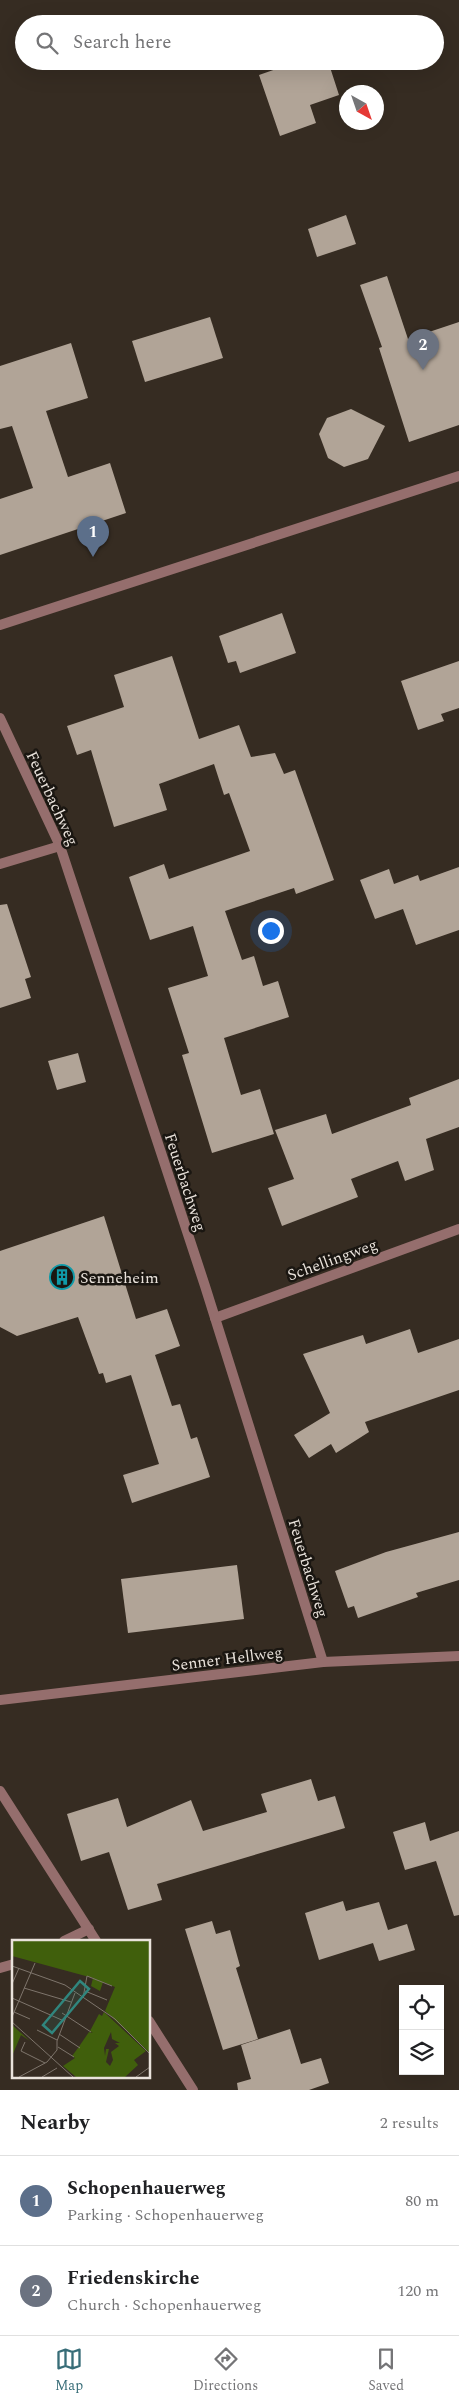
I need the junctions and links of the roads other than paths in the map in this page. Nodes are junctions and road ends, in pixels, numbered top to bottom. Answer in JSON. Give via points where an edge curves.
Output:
{"nodes":[{"id":1,"x":459,"y":476,"type":"edge"},
{"id":2,"x":0,"y":625,"type":"edge"},
{"id":3,"x":0,"y":718,"type":"edge"},
{"id":4,"x":60,"y":846,"type":"junction"},
{"id":5,"x":0,"y":864,"type":"edge"},
{"id":6,"x":459,"y":1229,"type":"edge"},
{"id":7,"x":215,"y":1318,"type":"junction"},
{"id":8,"x":459,"y":1656,"type":"edge"},
{"id":9,"x":323,"y":1662,"type":"junction"},
{"id":10,"x":0,"y":1700,"type":"edge"},
{"id":11,"x":0,"y":1791,"type":"edge"},
{"id":12,"x":88,"y":1929,"type":"junction"},
{"id":13,"x":66,"y":1940,"type":"edge"},
{"id":14,"x":95,"y":1940,"type":"edge"},
{"id":15,"x":150,"y":2024,"type":"edge"},
{"id":16,"x":193,"y":2090,"type":"edge"}],
"edges":[{"from":1,"to":2,"type":"street"},
{"from":3,"to":4,"type":"street","name":"Feuerbachweg"},
{"from":4,"to":5,"type":"street"},
{"from":4,"to":7,"type":"street","name":"Feuerbachweg"},
{"from":6,"to":7,"type":"street","name":"Schellingweg"},
{"from":7,"to":9,"type":"street","name":"Feuerbachweg"},
{"from":8,"to":9,"type":"street","name":"Senner Hellweg"},
{"from":9,"to":10,"type":"street","name":"Senner Hellweg"},
{"from":11,"to":12,"type":"street"},
{"from":12,"to":13,"type":"street"},
{"from":12,"to":14,"type":"street"},
{"from":15,"to":16,"type":"street"}]}
